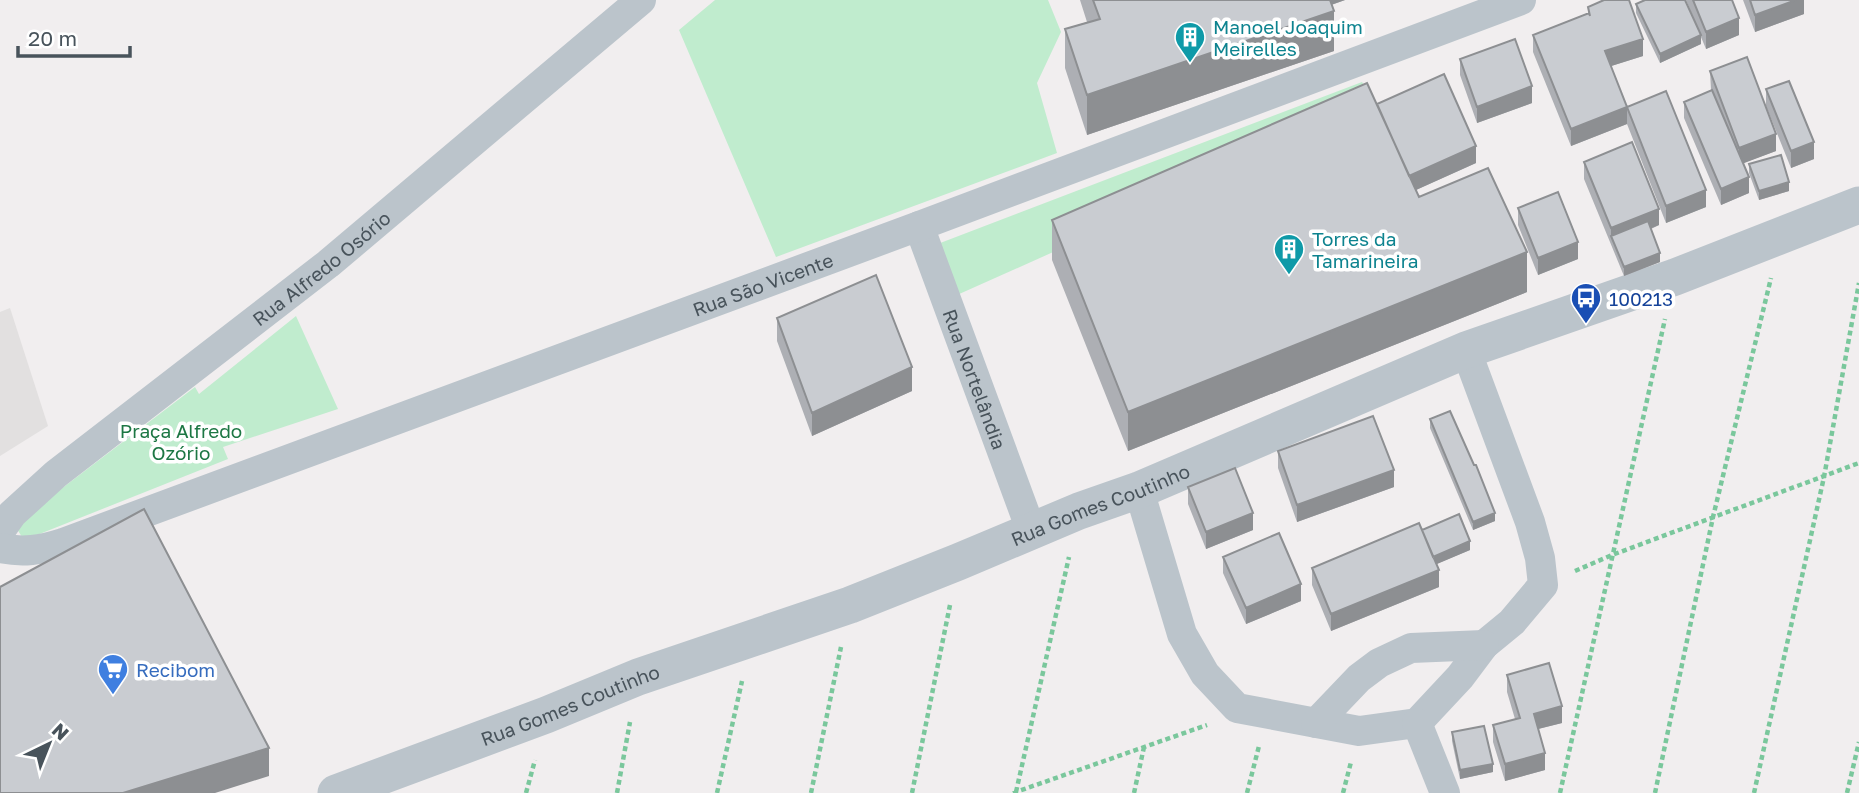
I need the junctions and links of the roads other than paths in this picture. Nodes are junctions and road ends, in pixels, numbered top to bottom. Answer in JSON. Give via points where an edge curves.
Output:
{"nodes":[{"id":1,"x":641,"y":0,"type":"edge"},
{"id":2,"x":1521,"y":0,"type":"edge"},
{"id":3,"x":610,"y":10,"type":"edge"},
{"id":4,"x":1859,"y":205,"type":"edge"},
{"id":5,"x":919,"y":226,"type":"junction"},
{"id":6,"x":1466,"y":350,"type":"junction"},
{"id":7,"x":1139,"y":490,"type":"junction"},
{"id":8,"x":1031,"y":530,"type":"junction"},
{"id":9,"x":0,"y":531,"type":"edge"},
{"id":10,"x":0,"y":548,"type":"edge"},
{"id":11,"x":1483,"y":645,"type":"junction"},
{"id":12,"x":1316,"y":723,"type":"junction"},
{"id":13,"x":1418,"y":723,"type":"junction"},
{"id":14,"x":335,"y":793,"type":"edge"},
{"id":15,"x":1445,"y":793,"type":"edge"}],
"edges":[{"from":1,"to":3,"type":"street","name":"Rua Alfredo Osório"},
{"from":2,"to":5,"type":"street","name":"Rua São Vicente"},
{"from":3,"to":9,"type":"street","name":"Rua Alfredo Osório","via":[[328,264],[56,474]]},
{"from":4,"to":6,"type":"street","name":"Rua Gomes Coutinho","via":[[1675,278]]},
{"from":5,"to":8,"type":"street","name":"Rua Nortelândia"},
{"from":5,"to":10,"type":"street","name":"Rua São Vicente","via":[[63,543],[29,551]]},
{"from":6,"to":7,"type":"street","name":"Rua Gomes Coutinho"},
{"from":6,"to":11,"type":"street","via":[[1533,531],[1543,585],[1512,622]]},
{"from":7,"to":8,"type":"street","name":"Rua Gomes Coutinho"},
{"from":7,"to":12,"type":"street","via":[[1182,634],[1205,674],[1237,708]]},
{"from":8,"to":14,"type":"street","name":"Rua Gomes Coutinho","via":[[850,605],[638,677]]},
{"from":11,"to":12,"type":"street","via":[[1411,648],[1359,678]]},
{"from":11,"to":13,"type":"street"},
{"from":12,"to":13,"type":"street","via":[[1359,731]]},
{"from":13,"to":15,"type":"street"}]}
